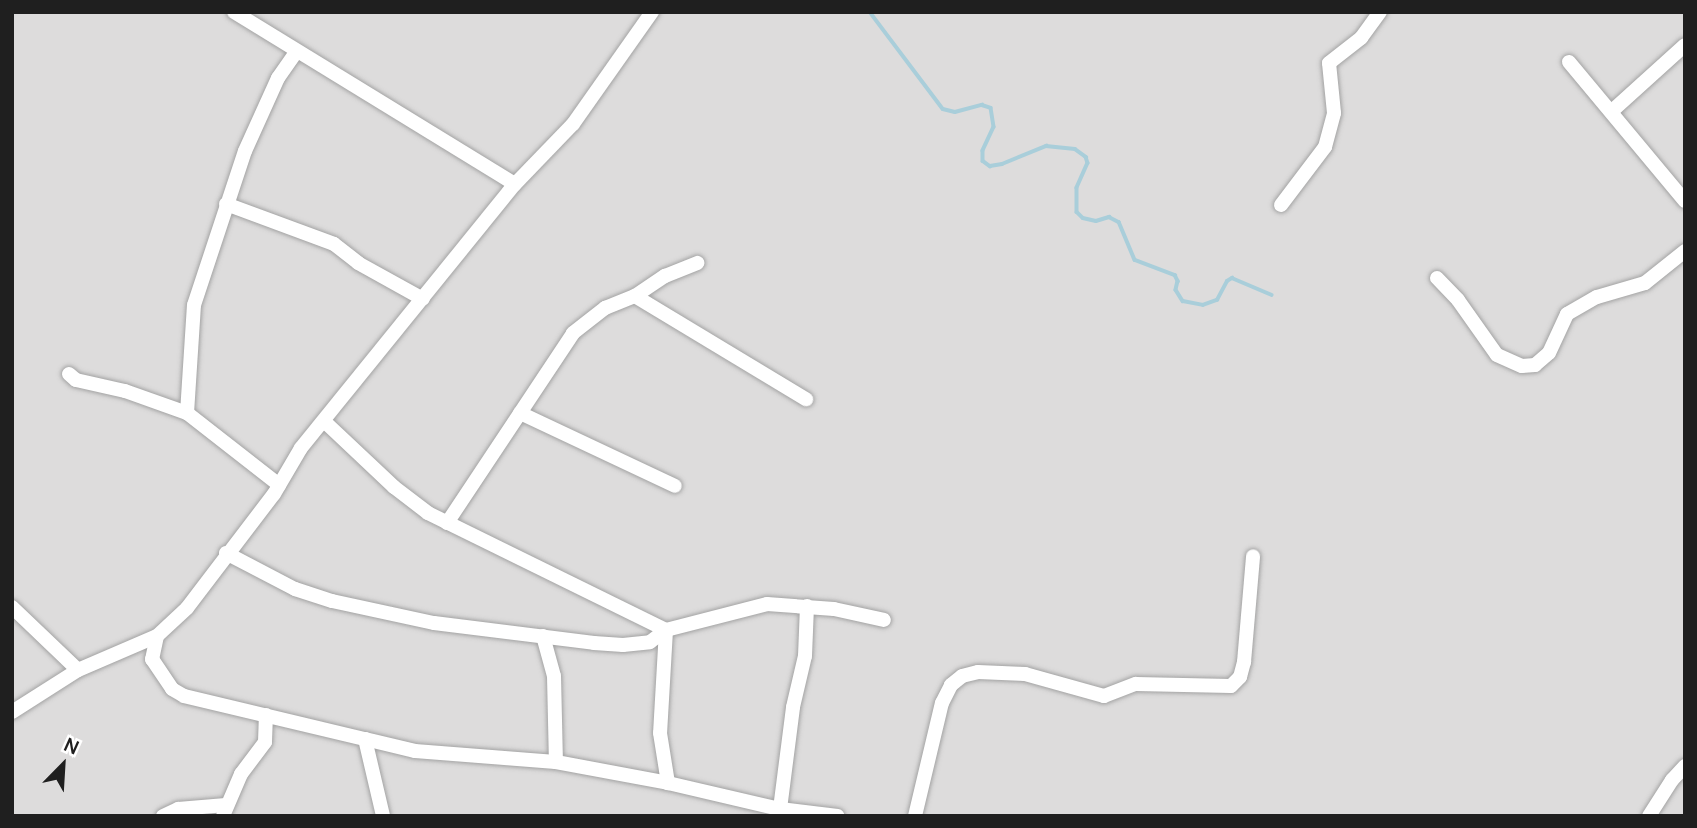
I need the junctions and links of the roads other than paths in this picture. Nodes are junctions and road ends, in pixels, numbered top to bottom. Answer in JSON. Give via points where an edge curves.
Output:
{"nodes":[{"id":1,"x":234,"y":12,"type":"edge"},
{"id":2,"x":652,"y":12,"type":"edge"},
{"id":3,"x":1380,"y":12,"type":"edge"},
{"id":4,"x":1685,"y":45,"type":"edge"},
{"id":5,"x":296,"y":52,"type":"junction"},
{"id":6,"x":1569,"y":62,"type":"dead end"},
{"id":7,"x":1612,"y":111,"type":"junction"},
{"id":8,"x":515,"y":184,"type":"junction"},
{"id":9,"x":1685,"y":201,"type":"edge"},
{"id":10,"x":226,"y":204,"type":"junction"},
{"id":11,"x":1281,"y":205,"type":"dead end"},
{"id":12,"x":1685,"y":251,"type":"edge"},
{"id":13,"x":697,"y":263,"type":"dead end"},
{"id":14,"x":1437,"y":278,"type":"dead end"},
{"id":15,"x":635,"y":296,"type":"junction"},
{"id":16,"x":423,"y":299,"type":"junction"},
{"id":17,"x":69,"y":374,"type":"dead end"},
{"id":18,"x":806,"y":399,"type":"dead end"},
{"id":19,"x":187,"y":414,"type":"junction"},
{"id":20,"x":520,"y":414,"type":"junction"},
{"id":21,"x":325,"y":422,"type":"junction"},
{"id":22,"x":279,"y":485,"type":"junction"},
{"id":23,"x":675,"y":486,"type":"dead end"},
{"id":24,"x":447,"y":523,"type":"junction"},
{"id":25,"x":226,"y":553,"type":"junction"},
{"id":26,"x":1253,"y":556,"type":"dead end"},
{"id":27,"x":807,"y":606,"type":"junction"},
{"id":28,"x":12,"y":607,"type":"edge"},
{"id":29,"x":884,"y":620,"type":"dead end"},
{"id":30,"x":666,"y":631,"type":"junction"},
{"id":31,"x":157,"y":636,"type":"junction"},
{"id":32,"x":543,"y":636,"type":"junction"},
{"id":33,"x":78,"y":670,"type":"junction"},
{"id":34,"x":12,"y":712,"type":"edge"},
{"id":35,"x":266,"y":715,"type":"junction"},
{"id":36,"x":365,"y":739,"type":"junction"},
{"id":37,"x":556,"y":762,"type":"junction"},
{"id":38,"x":1685,"y":766,"type":"edge"},
{"id":39,"x":668,"y":783,"type":"junction"},
{"id":40,"x":780,"y":809,"type":"junction"},
{"id":41,"x":225,"y":810,"type":"edge"},
{"id":42,"x":163,"y":816,"type":"edge"},
{"id":43,"x":383,"y":816,"type":"edge"},
{"id":44,"x":838,"y":816,"type":"edge"},
{"id":45,"x":915,"y":816,"type":"edge"},
{"id":46,"x":1649,"y":816,"type":"edge"}],
"edges":[{"from":1,"to":5,"type":"street"},
{"from":2,"to":8,"type":"street","via":[[573,124]]},
{"from":3,"to":11,"type":"street","via":[[1361,38],[1329,63],[1334,113],[1325,147]]},
{"from":4,"to":7,"type":"street"},
{"from":5,"to":8,"type":"street","via":[[346,78]]},
{"from":5,"to":10,"type":"street","via":[[278,78]]},
{"from":6,"to":7,"type":"street"},
{"from":7,"to":9,"type":"street"},
{"from":8,"to":16,"type":"street"},
{"from":10,"to":16,"type":"street","via":[[334,244],[358,263]]},
{"from":10,"to":19,"type":"street","via":[[194,305]]},
{"from":12,"to":14,"type":"street","via":[[1644,284],[1597,297],[1567,314],[1549,352],[1535,365],[1522,366],[1497,355]]},
{"from":13,"to":15,"type":"street","via":[[665,275]]},
{"from":15,"to":18,"type":"street"},
{"from":15,"to":20,"type":"street","via":[[605,308],[573,333]]},
{"from":16,"to":21,"type":"street"},
{"from":17,"to":19,"type":"street"},
{"from":19,"to":22,"type":"street"},
{"from":20,"to":23,"type":"street"},
{"from":20,"to":24,"type":"street"},
{"from":21,"to":22,"type":"street","via":[[301,448]]},
{"from":21,"to":24,"type":"street","via":[[394,487]]},
{"from":22,"to":25,"type":"street"},
{"from":24,"to":30,"type":"street"},
{"from":25,"to":31,"type":"street","via":[[187,608]]},
{"from":25,"to":32,"type":"street","via":[[295,589],[332,601],[434,623]]},
{"from":26,"to":45,"type":"street","via":[[1244,662],[1240,677],[1231,686],[1136,684],[1104,696],[1025,674],[962,676],[942,703]]},
{"from":27,"to":29,"type":"street"},
{"from":27,"to":30,"type":"street","via":[[767,604]]},
{"from":27,"to":40,"type":"street","via":[[805,656]]},
{"from":28,"to":33,"type":"street"},
{"from":30,"to":32,"type":"street","via":[[650,642],[623,645]]},
{"from":30,"to":39,"type":"street","via":[[660,733]]},
{"from":31,"to":33,"type":"street"},
{"from":31,"to":35,"type":"street","via":[[152,659],[172,689],[208,703]]},
{"from":32,"to":37,"type":"street","via":[[554,676]]},
{"from":33,"to":34,"type":"street"},
{"from":35,"to":36,"type":"street"},
{"from":35,"to":41,"type":"street","via":[[265,742],[242,774]]},
{"from":36,"to":37,"type":"street","via":[[415,751]]},
{"from":36,"to":43,"type":"street"},
{"from":37,"to":39,"type":"street"},
{"from":38,"to":46,"type":"street"},
{"from":39,"to":40,"type":"street"},
{"from":40,"to":44,"type":"street"},
{"from":41,"to":42,"type":"street","via":[[178,809]]}]}
